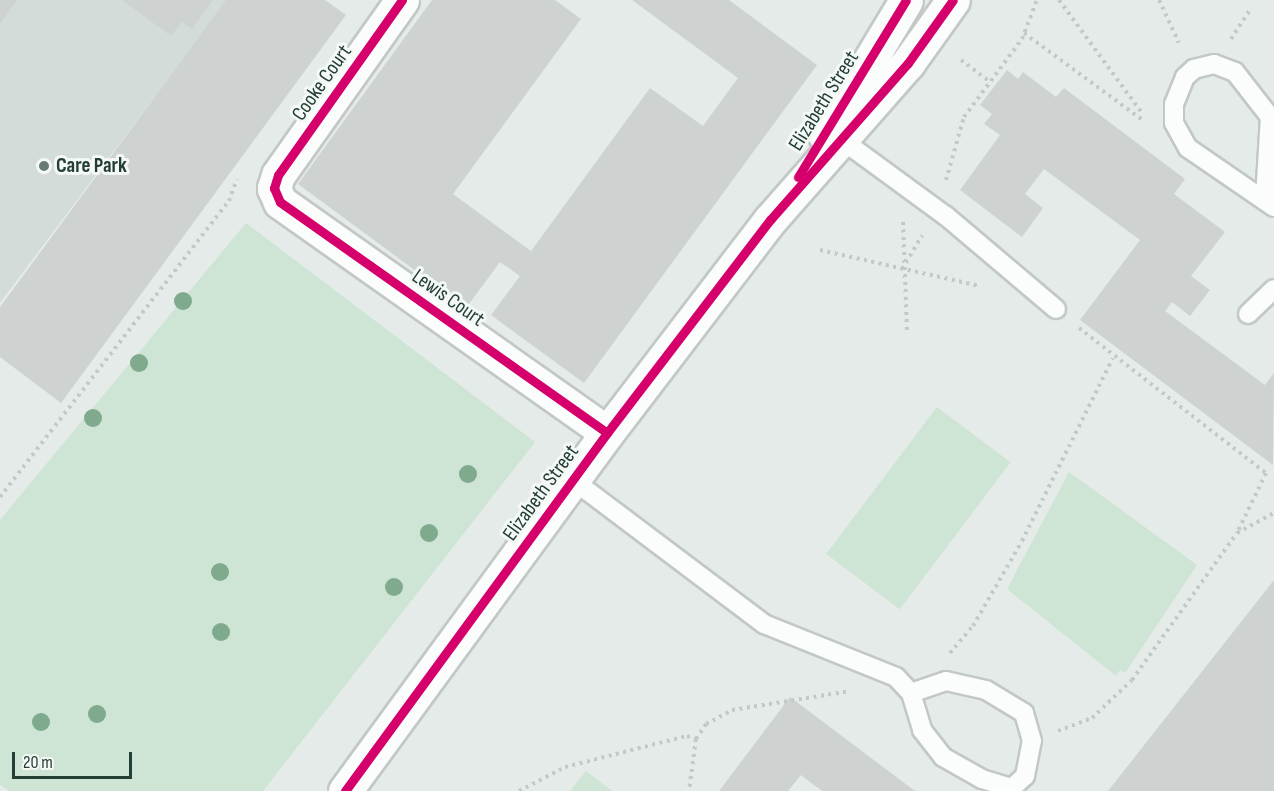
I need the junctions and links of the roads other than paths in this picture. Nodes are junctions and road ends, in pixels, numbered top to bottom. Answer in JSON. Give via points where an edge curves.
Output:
{"nodes":[{"id":1,"x":402,"y":0,"type":"edge"},
{"id":2,"x":953,"y":0,"type":"edge"},
{"id":3,"x":902,"y":1,"type":"edge"},
{"id":4,"x":842,"y":140,"type":"junction"},
{"id":5,"x":274,"y":188,"type":"joint"},
{"id":6,"x":1270,"y":202,"type":"edge"},
{"id":7,"x":770,"y":220,"type":"junction"},
{"id":8,"x":1274,"y":289,"type":"edge"},
{"id":9,"x":1056,"y":309,"type":"road end"},
{"id":10,"x":1248,"y":314,"type":"dead end"},
{"id":11,"x":607,"y":433,"type":"junction"},
{"id":12,"x":573,"y":480,"type":"junction"},
{"id":13,"x":911,"y":693,"type":"junction"},
{"id":14,"x":1013,"y":789,"type":"edge"},
{"id":15,"x":345,"y":791,"type":"edge"}],
"edges":[{"from":1,"to":5,"type":"street","name":"Cooke Court"},
{"from":2,"to":4,"type":"street","name":"Elizabeth Street","via":[[908,63]]},
{"from":3,"to":7,"type":"street","name":"Elizabeth Street"},
{"from":4,"to":7,"type":"street","name":"Elizabeth Street"},
{"from":4,"to":9,"type":"lane","via":[[937,210]]},
{"from":5,"to":11,"type":"street","name":"Lewis Court","via":[[280,202]]},
{"from":6,"to":6,"type":"lane","via":[[1188,148],[1174,123],[1174,104],[1185,77],[1194,69],[1214,64],[1234,72],[1270,117]]},
{"from":7,"to":11,"type":"street","name":"Elizabeth Street"},
{"from":8,"to":10,"type":"lane"},
{"from":11,"to":12,"type":"street","name":"Elizabeth Street"},
{"from":12,"to":13,"type":"lane","via":[[764,624],[897,677]]},
{"from":12,"to":15,"type":"street","name":"Elizabeth Street"},
{"from":13,"to":14,"type":"lane","via":[[922,730],[943,757]]},
{"from":13,"to":14,"type":"lane","via":[[946,681],[986,690],[1024,713],[1032,741],[1025,776]]}]}
